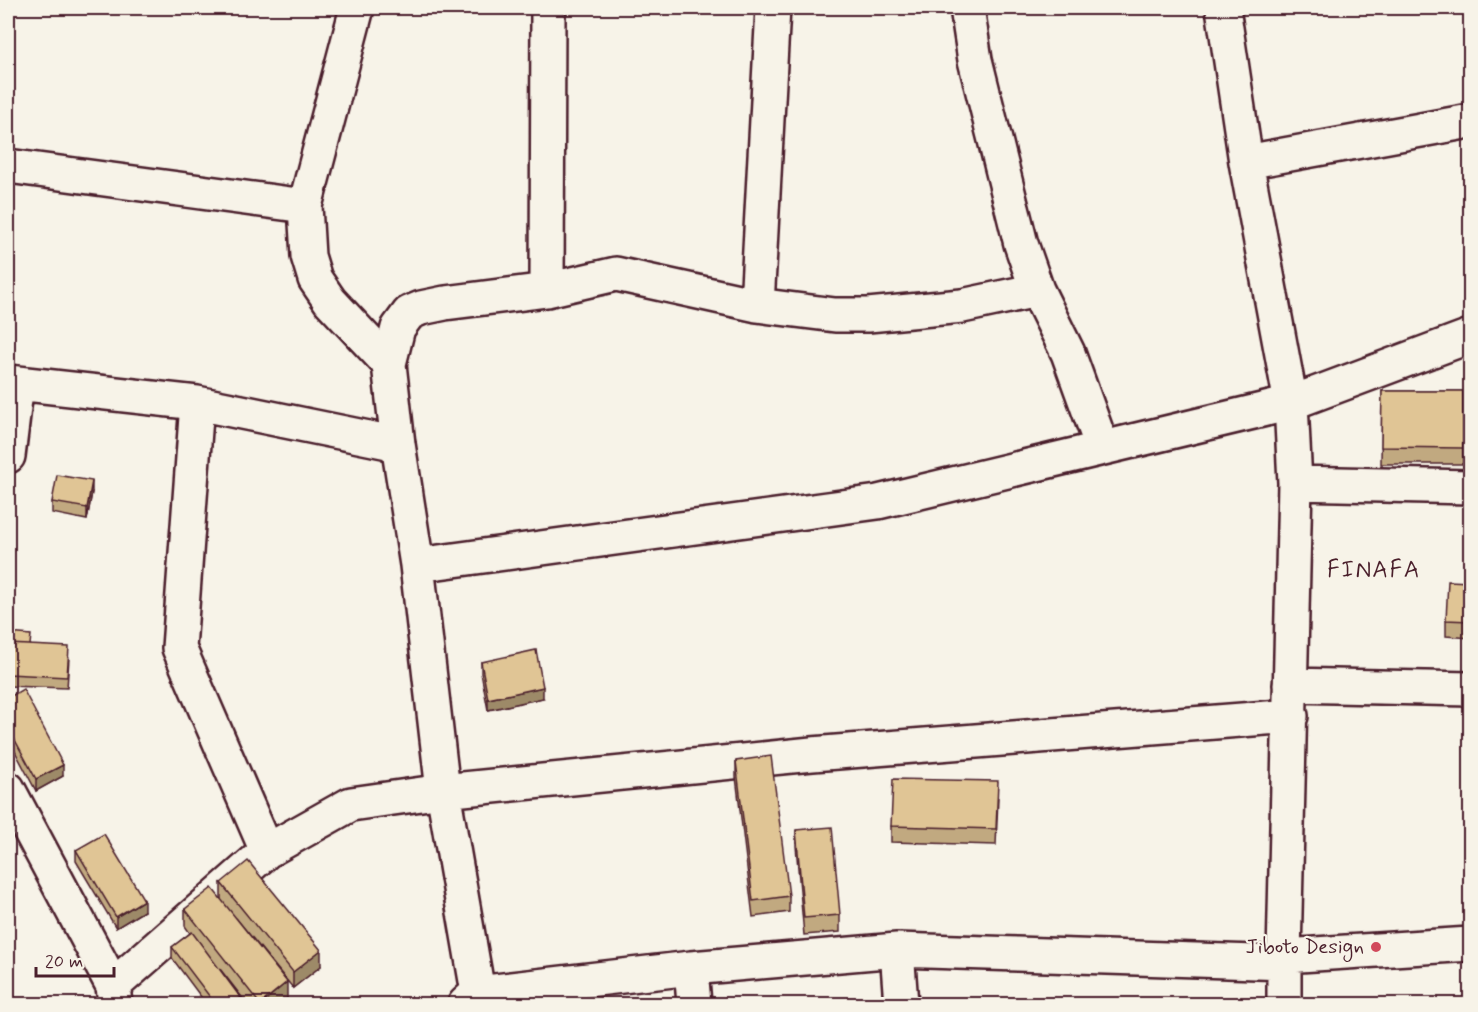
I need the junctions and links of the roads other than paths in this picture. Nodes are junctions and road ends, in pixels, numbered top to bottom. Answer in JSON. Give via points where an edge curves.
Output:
{"nodes":[{"id":1,"x":357,"y":8,"type":"edge"},
{"id":2,"x":548,"y":8,"type":"edge"},
{"id":3,"x":774,"y":8,"type":"edge"},
{"id":4,"x":967,"y":8,"type":"edge"},
{"id":5,"x":1223,"y":8,"type":"edge"},
{"id":6,"x":1470,"y":120,"type":"edge"},
{"id":7,"x":1246,"y":162,"type":"junction"},
{"id":8,"x":8,"y":166,"type":"edge"},
{"id":9,"x":305,"y":206,"type":"junction"},
{"id":10,"x":547,"y":290,"type":"junction"},
{"id":11,"x":1037,"y":290,"type":"junction"},
{"id":12,"x":756,"y":306,"type":"junction"},
{"id":13,"x":1470,"y":336,"type":"edge"},
{"id":14,"x":389,"y":364,"type":"junction"},
{"id":15,"x":12,"y":383,"type":"edge"},
{"id":16,"x":197,"y":403,"type":"junction"},
{"id":17,"x":1291,"y":403,"type":"junction"},
{"id":18,"x":398,"y":444,"type":"junction"},
{"id":19,"x":1102,"y":447,"type":"junction"},
{"id":20,"x":8,"y":456,"type":"edge"},
{"id":21,"x":1295,"y":483,"type":"junction"},
{"id":22,"x":1470,"y":487,"type":"edge"},
{"id":23,"x":417,"y":565,"type":"junction"},
{"id":24,"x":1470,"y":689,"type":"edge"},
{"id":25,"x":1290,"y":701,"type":"junction"},
{"id":26,"x":8,"y":789,"type":"edge"},
{"id":27,"x":443,"y":791,"type":"junction"},
{"id":28,"x":267,"y":850,"type":"junction"},
{"id":29,"x":1470,"y":944,"type":"edge"},
{"id":30,"x":897,"y":950,"type":"junction"},
{"id":31,"x":1284,"y":959,"type":"junction"},
{"id":32,"x":691,"y":968,"type":"junction"},
{"id":33,"x":114,"y":995,"type":"edge"},
{"id":34,"x":474,"y":1001,"type":"edge"},
{"id":35,"x":694,"y":1005,"type":"edge"},
{"id":36,"x":902,"y":1005,"type":"edge"},
{"id":37,"x":1284,"y":1005,"type":"edge"}],
"edges":[{"from":1,"to":9,"type":"street"},
{"from":2,"to":10,"type":"street"},
{"from":3,"to":12,"type":"street"},
{"from":4,"to":11,"type":"street","via":[[975,60],[1021,244]]},
{"from":5,"to":7,"type":"street"},
{"from":6,"to":7,"type":"street"},
{"from":7,"to":17,"type":"street"},
{"from":8,"to":9,"type":"street"},
{"from":9,"to":14,"type":"street","via":[[308,256],[315,279],[336,308]]},
{"from":10,"to":12,"type":"street","via":[[616,274]]},
{"from":10,"to":14,"type":"street","via":[[409,313],[398,328]]},
{"from":11,"to":12,"type":"street","via":[[963,306],[868,315]]},
{"from":11,"to":19,"type":"street","via":[[1068,353]]},
{"from":13,"to":17,"type":"street"},
{"from":14,"to":18,"type":"street"},
{"from":15,"to":16,"type":"street"},
{"from":15,"to":20,"type":"street"},
{"from":16,"to":18,"type":"street"},
{"from":16,"to":28,"type":"street","via":[[179,648]]},
{"from":17,"to":19,"type":"street"},
{"from":17,"to":21,"type":"street"},
{"from":18,"to":23,"type":"street"},
{"from":19,"to":23,"type":"street","via":[[878,502]]},
{"from":21,"to":22,"type":"street"},
{"from":21,"to":25,"type":"street"},
{"from":23,"to":27,"type":"street"},
{"from":24,"to":25,"type":"street"},
{"from":25,"to":27,"type":"street"},
{"from":25,"to":31,"type":"street"},
{"from":26,"to":33,"type":"street"},
{"from":27,"to":28,"type":"street","via":[[351,804]]},
{"from":27,"to":34,"type":"street"},
{"from":28,"to":33,"type":"street"},
{"from":29,"to":31,"type":"street"},
{"from":30,"to":31,"type":"street"},
{"from":30,"to":32,"type":"street"},
{"from":30,"to":36,"type":"street"},
{"from":31,"to":37,"type":"street"},
{"from":32,"to":34,"type":"street"},
{"from":32,"to":35,"type":"street"}]}
